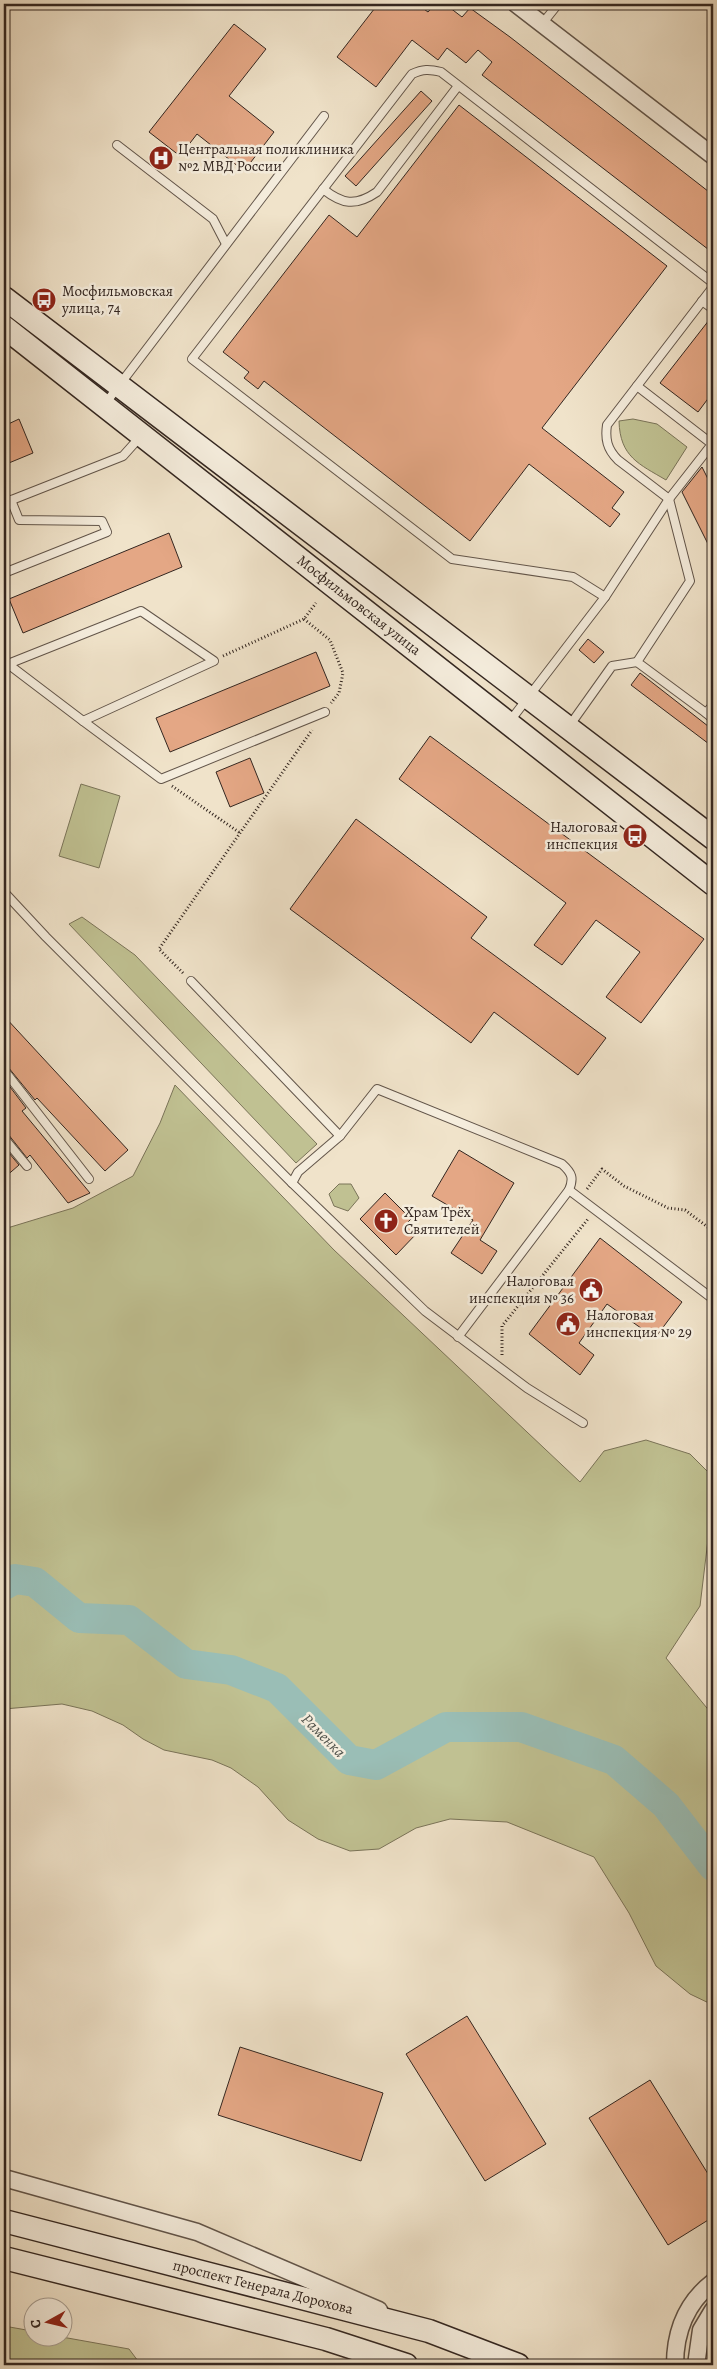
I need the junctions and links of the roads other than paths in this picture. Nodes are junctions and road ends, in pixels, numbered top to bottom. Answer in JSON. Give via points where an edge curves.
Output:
{"nodes":[{"id":1,"x":516,"y":4,"type":"edge"},
{"id":2,"x":558,"y":4,"type":"edge"},
{"id":3,"x":542,"y":24,"type":"junction"},
{"id":4,"x":458,"y":86,"type":"junction"},
{"id":5,"x":324,"y":116,"type":"dead end"},
{"id":6,"x":117,"y":145,"type":"dead end"},
{"id":7,"x":713,"y":156,"type":"edge"},
{"id":8,"x":323,"y":189,"type":"junction"},
{"id":9,"x":226,"y":244,"type":"junction"},
{"id":10,"x":713,"y":285,"type":"edge"},
{"id":11,"x":4,"y":298,"type":"edge"},
{"id":12,"x":702,"y":301,"type":"junction"},
{"id":13,"x":713,"y":310,"type":"edge"},
{"id":14,"x":4,"y":327,"type":"edge"},
{"id":15,"x":119,"y":386,"type":"junction"},
{"id":16,"x":637,"y":386,"type":"junction"},
{"id":17,"x":104,"y":406,"type":"junction"},
{"id":18,"x":142,"y":435,"type":"junction"},
{"id":19,"x":712,"y":443,"type":"edge"},
{"id":20,"x":669,"y":499,"type":"junction"},
{"id":21,"x":7,"y":501,"type":"edge"},
{"id":22,"x":4,"y":572,"type":"edge"},
{"id":23,"x":606,"y":597,"type":"junction"},
{"id":24,"x":6,"y":662,"type":"edge"},
{"id":25,"x":637,"y":662,"type":"junction"},
{"id":26,"x":528,"y":698,"type":"junction"},
{"id":27,"x":713,"y":705,"type":"edge"},
{"id":28,"x":325,"y":712,"type":"road end"},
{"id":29,"x":706,"y":713,"type":"junction"},
{"id":30,"x":713,"y":719,"type":"edge"},
{"id":31,"x":83,"y":721,"type":"junction"},
{"id":32,"x":509,"y":723,"type":"junction"},
{"id":33,"x":568,"y":728,"type":"junction"},
{"id":34,"x":644,"y":786,"type":"junction"},
{"id":35,"x":623,"y":813,"type":"junction"},
{"id":36,"x":713,"y":838,"type":"edge"},
{"id":37,"x":713,"y":884,"type":"edge"},
{"id":38,"x":4,"y":892,"type":"edge"},
{"id":39,"x":191,"y":980,"type":"road end"},
{"id":40,"x":4,"y":1070,"type":"edge"},
{"id":41,"x":340,"y":1136,"type":"junction"},
{"id":42,"x":4,"y":1138,"type":"edge"},
{"id":43,"x":28,"y":1166,"type":"dead end"},
{"id":44,"x":89,"y":1179,"type":"dead end"},
{"id":45,"x":292,"y":1183,"type":"junction"},
{"id":46,"x":569,"y":1190,"type":"junction"},
{"id":47,"x":713,"y":1299,"type":"edge"},
{"id":48,"x":458,"y":1336,"type":"junction"},
{"id":49,"x":583,"y":1423,"type":"dead end"},
{"id":50,"x":4,"y":2178,"type":"edge"},
{"id":51,"x":4,"y":2221,"type":"edge"},
{"id":52,"x":4,"y":2258,"type":"edge"},
{"id":53,"x":713,"y":2282,"type":"edge"},
{"id":54,"x":713,"y":2310,"type":"edge"},
{"id":55,"x":429,"y":2332,"type":"junction"},
{"id":56,"x":675,"y":2361,"type":"edge"},
{"id":57,"x":696,"y":2361,"type":"edge"},
{"id":58,"x":406,"y":2365,"type":"edge"},
{"id":59,"x":518,"y":2365,"type":"edge"}],
"edges":[{"from":1,"to":3,"type":"street"},
{"from":2,"to":3,"type":"lane"},
{"from":3,"to":7,"type":"street"},
{"from":4,"to":8,"type":"lane","via":[[376,192],[357,202],[348,202],[337,200]]},
{"from":4,"to":8,"type":"lane","via":[[441,72],[430,69],[412,74]]},
{"from":4,"to":10,"type":"lane"},
{"from":5,"to":9,"type":"lane"},
{"from":6,"to":9,"type":"lane","via":[[212,220]]},
{"from":8,"to":23,"type":"lane","via":[[192,359],[452,559],[573,577]]},
{"from":9,"to":15,"type":"lane"},
{"from":10,"to":12,"type":"lane"},
{"from":11,"to":15,"type":"main road","name":"Мосфильмовская улица"},
{"from":12,"to":13,"type":"lane"},
{"from":12,"to":16,"type":"lane"},
{"from":14,"to":17,"type":"main road","name":"Мосфильмовская улица"},
{"from":15,"to":17,"type":"lane"},
{"from":15,"to":26,"type":"main road","name":"Мосфильмовская улица"},
{"from":16,"to":19,"type":"lane"},
{"from":16,"to":20,"type":"lane","via":[[607,425],[607,444],[618,460]]},
{"from":17,"to":18,"type":"main road","name":"Мосфильмовская улица"},
{"from":18,"to":21,"type":"lane","via":[[123,456]]},
{"from":18,"to":32,"type":"main road","name":"Мосфильмовская улица"},
{"from":19,"to":20,"type":"lane"},
{"from":20,"to":23,"type":"lane"},
{"from":20,"to":25,"type":"lane","via":[[690,581]]},
{"from":21,"to":22,"type":"lane","via":[[19,520],[102,521],[107,532]]},
{"from":23,"to":26,"type":"lane"},
{"from":24,"to":31,"type":"lane"},
{"from":24,"to":31,"type":"lane","via":[[141,611],[214,661]]},
{"from":25,"to":29,"type":"lane"},
{"from":25,"to":33,"type":"lane","via":[[612,666]]},
{"from":26,"to":32,"type":"lane"},
{"from":26,"to":33,"type":"main road","name":"Мосфильмовская улица"},
{"from":27,"to":29,"type":"lane"},
{"from":28,"to":31,"type":"lane","via":[[161,779]]},
{"from":29,"to":30,"type":"lane"},
{"from":32,"to":35,"type":"main road","name":"Мосфильмовская улица"},
{"from":33,"to":34,"type":"main road","name":"Мосфильмовская улица"},
{"from":34,"to":35,"type":"main road","via":[[632,782],[620,789],[616,801]]},
{"from":34,"to":36,"type":"main road","name":"Мосфильмовская улица"},
{"from":35,"to":37,"type":"main road","name":"Мосфильмовская улица"},
{"from":38,"to":45,"type":"lane"},
{"from":39,"to":41,"type":"lane"},
{"from":40,"to":44,"type":"lane"},
{"from":41,"to":45,"type":"lane","via":[[298,1172]]},
{"from":41,"to":46,"type":"lane","via":[[377,1089],[562,1164],[571,1172],[573,1181]]},
{"from":42,"to":43,"type":"lane"},
{"from":45,"to":48,"type":"lane","via":[[425,1312]]},
{"from":46,"to":47,"type":"lane"},
{"from":46,"to":48,"type":"lane"},
{"from":48,"to":49,"type":"lane","via":[[527,1388]]},
{"from":50,"to":55,"type":"street","via":[[197,2232]]},
{"from":51,"to":55,"type":"main road","name":"проспект Генерала Дорохова"},
{"from":52,"to":58,"type":"main road","via":[[326,2339]]},
{"from":53,"to":56,"type":"street","via":[[689,2307],[678,2331]]},
{"from":54,"to":57,"type":"street","via":[[701,2330]]},
{"from":55,"to":59,"type":"main road","name":"проспект Генерала Дорохова"}]}
